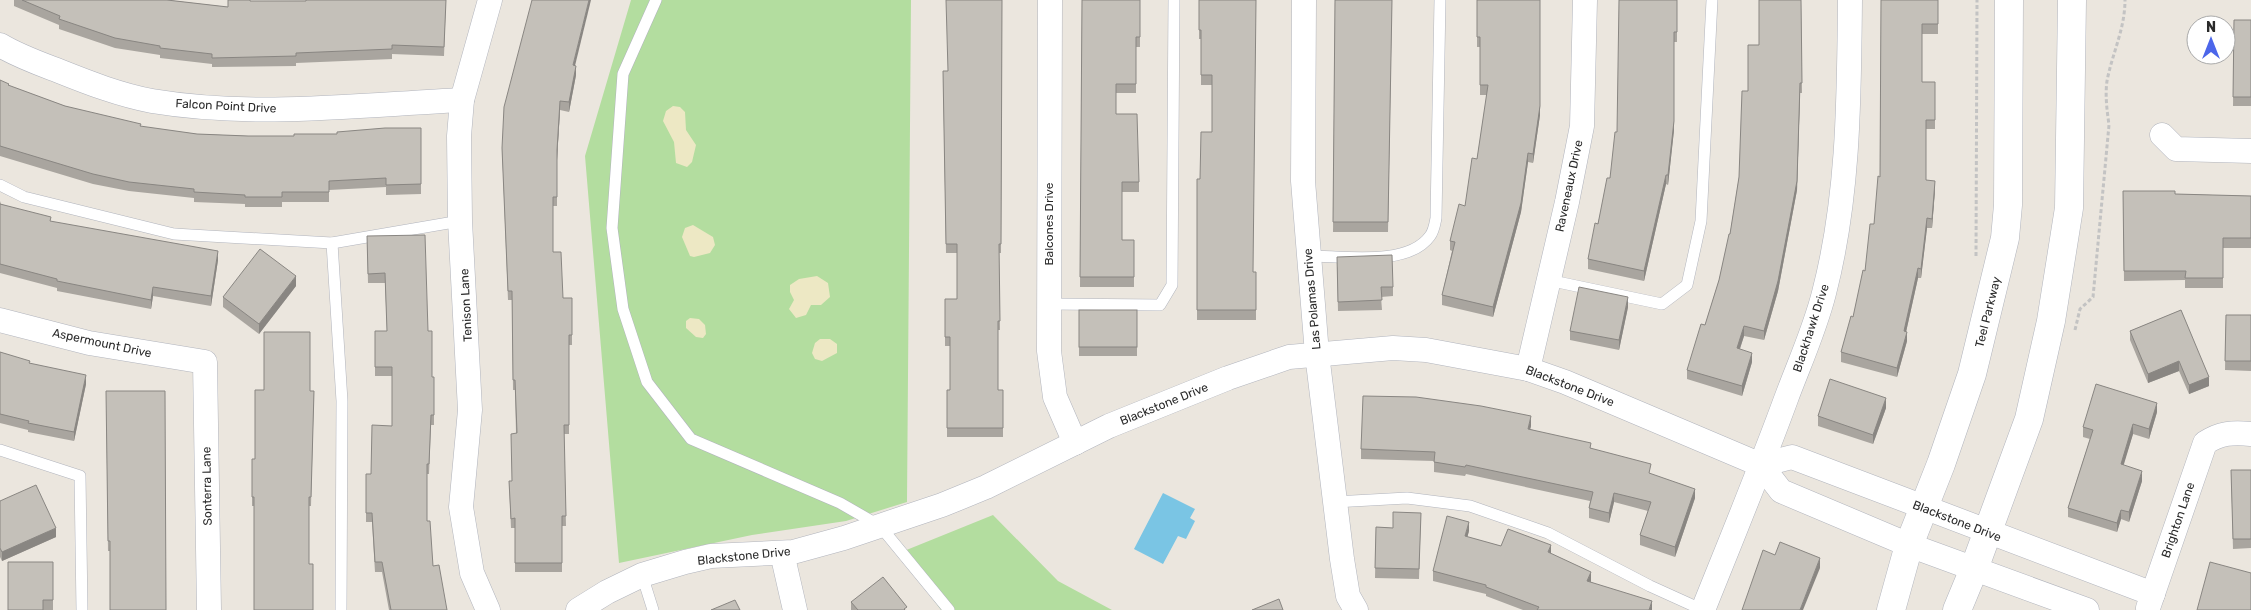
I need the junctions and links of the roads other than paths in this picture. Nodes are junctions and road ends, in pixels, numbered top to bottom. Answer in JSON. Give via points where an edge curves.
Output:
{"nodes":[{"id":1,"x":490,"y":0,"type":"edge"},
{"id":2,"x":656,"y":0,"type":"edge"},
{"id":3,"x":1050,"y":0,"type":"edge"},
{"id":4,"x":1174,"y":0,"type":"edge"},
{"id":5,"x":1304,"y":0,"type":"edge"},
{"id":6,"x":1440,"y":0,"type":"edge"},
{"id":7,"x":1586,"y":0,"type":"edge"},
{"id":8,"x":1712,"y":0,"type":"edge"},
{"id":9,"x":1850,"y":0,"type":"edge"},
{"id":10,"x":2009,"y":0,"type":"edge"},
{"id":11,"x":2072,"y":0,"type":"edge"},
{"id":12,"x":0,"y":45,"type":"edge"},
{"id":13,"x":462,"y":100,"type":"junction"},
{"id":14,"x":2162,"y":135,"type":"dead end"},
{"id":15,"x":2251,"y":151,"type":"edge"},
{"id":16,"x":0,"y":185,"type":"edge"},
{"id":17,"x":460,"y":221,"type":"junction"},
{"id":18,"x":332,"y":242,"type":"junction"},
{"id":19,"x":1309,"y":256,"type":"junction"},
{"id":20,"x":1548,"y":280,"type":"junction"},
{"id":21,"x":1049,"y":304,"type":"junction"},
{"id":22,"x":0,"y":320,"type":"edge"},
{"id":23,"x":1317,"y":354,"type":"junction"},
{"id":24,"x":206,"y":362,"type":"joint"},
{"id":25,"x":1528,"y":369,"type":"junction"},
{"id":26,"x":2251,"y":434,"type":"edge"},
{"id":27,"x":1075,"y":443,"type":"junction"},
{"id":28,"x":0,"y":450,"type":"edge"},
{"id":29,"x":1761,"y":466,"type":"junction"},
{"id":30,"x":1334,"y":502,"type":"junction"},
{"id":31,"x":1922,"y":508,"type":"junction"},
{"id":32,"x":880,"y":526,"type":"junction"},
{"id":33,"x":1986,"y":532,"type":"junction"},
{"id":34,"x":1909,"y":544,"type":"junction"},
{"id":35,"x":782,"y":554,"type":"junction"},
{"id":36,"x":1974,"y":569,"type":"junction"},
{"id":37,"x":642,"y":575,"type":"junction"},
{"id":38,"x":2150,"y":602,"type":"edge"},
{"id":39,"x":1352,"y":603,"type":"edge"},
{"id":40,"x":82,"y":610,"type":"edge"},
{"id":41,"x":209,"y":610,"type":"edge"},
{"id":42,"x":341,"y":610,"type":"edge"},
{"id":43,"x":488,"y":610,"type":"edge"},
{"id":44,"x":578,"y":610,"type":"edge"},
{"id":45,"x":653,"y":610,"type":"edge"},
{"id":46,"x":795,"y":610,"type":"edge"},
{"id":47,"x":949,"y":610,"type":"edge"},
{"id":48,"x":1703,"y":610,"type":"edge"},
{"id":49,"x":1891,"y":610,"type":"edge"},
{"id":50,"x":1957,"y":610,"type":"edge"},
{"id":51,"x":2087,"y":610,"type":"edge"}],
"edges":[{"from":1,"to":13,"type":"street","name":"Tenison Lane"},
{"from":2,"to":32,"type":"lane","via":[[623,74],[612,228],[623,309],[647,382],[691,439],[840,503]]},
{"from":3,"to":21,"type":"street","name":"Balcones Drive"},
{"from":4,"to":21,"type":"lane","via":[[1172,285],[1160,305]]},
{"from":5,"to":19,"type":"street","name":"Las Polamas Drive","via":[[1303,181]]},
{"from":6,"to":19,"type":"lane","via":[[1436,218],[1431,236],[1415,250],[1396,256]]},
{"from":7,"to":20,"type":"street","name":"Raveneaux Drive","via":[[1582,126]]},
{"from":8,"to":20,"type":"lane","via":[[1702,221],[1687,285],[1662,304]]},
{"from":9,"to":29,"type":"street","name":"Blackhawk Drive","via":[[1844,170],[1836,238],[1824,294]]},
{"from":10,"to":31,"type":"main road","name":"Teel Parkway","via":[[2005,238],[1972,374]]},
{"from":11,"to":33,"type":"main road","via":[[2069,208],[2052,321],[2029,419]]},
{"from":12,"to":13,"type":"street","name":"Falcon Point Drive","via":[[14,54],[90,84],[151,100],[205,107],[282,110]]},
{"from":13,"to":17,"type":"street","name":"Tenison Lane"},
{"from":14,"to":15,"type":"street","via":[[2176,149]]},
{"from":16,"to":18,"type":"lane","via":[[24,197],[174,234]]},
{"from":17,"to":18,"type":"lane"},
{"from":17,"to":43,"type":"street","name":"Tenison Lane","via":[[470,410],[461,507],[472,573]]},
{"from":18,"to":42,"type":"lane","via":[[342,401]]},
{"from":19,"to":23,"type":"street","name":"Las Polamas Drive"},
{"from":20,"to":25,"type":"street","name":"Raveneaux Drive"},
{"from":21,"to":27,"type":"street","name":"Balcones Drive","via":[[1049,351],[1055,397]]},
{"from":22,"to":24,"type":"street","name":"Aspermount Drive","via":[[89,343]]},
{"from":23,"to":25,"type":"street","name":"Blackstone Drive","via":[[1366,349],[1426,350]]},
{"from":23,"to":27,"type":"street","name":"Blackstone Drive","via":[[1289,357],[1228,378]]},
{"from":23,"to":30,"type":"street","name":"Las Polamas Drive"},
{"from":24,"to":41,"type":"street","name":"Sonterra Lane"},
{"from":25,"to":29,"type":"street","name":"Blackstone Drive"},
{"from":26,"to":38,"type":"street","name":"Brighton Lane","via":[[2234,432],[2216,436],[2205,443]]},
{"from":27,"to":32,"type":"street","name":"Blackstone Drive","via":[[977,491]]},
{"from":28,"to":40,"type":"lane","via":[[80,476]]},
{"from":29,"to":31,"type":"street","name":"Blackstone Drive","via":[[1792,458]]},
{"from":29,"to":34,"type":"street","name":"Blackstone Drive","via":[[1781,491]]},
{"from":29,"to":48,"type":"street","name":"Blackhawk Drive"},
{"from":30,"to":39,"type":"street","name":"Las Polamas Drive"},
{"from":30,"to":48,"type":"lane","via":[[1407,498],[1470,506],[1548,533]]},
{"from":31,"to":33,"type":"street","name":"Blackstone Drive"},
{"from":31,"to":34,"type":"main road","name":"Teel Parkway"},
{"from":32,"to":35,"type":"street","name":"Blackstone Drive"},
{"from":32,"to":47,"type":"lane"},
{"from":33,"to":36,"type":"main road"},
{"from":33,"to":38,"type":"street","name":"Blackstone Drive"},
{"from":34,"to":36,"type":"street","name":"Blackstone Drive"},
{"from":34,"to":49,"type":"main road","name":"Teel Parkway"},
{"from":35,"to":37,"type":"street","name":"Blackstone Drive","via":[[712,556]]},
{"from":35,"to":46,"type":"street"},
{"from":36,"to":50,"type":"main road"},
{"from":36,"to":51,"type":"street","name":"Blackstone Drive"},
{"from":37,"to":44,"type":"street","name":"Blackstone Drive"},
{"from":37,"to":45,"type":"lane"}]}
